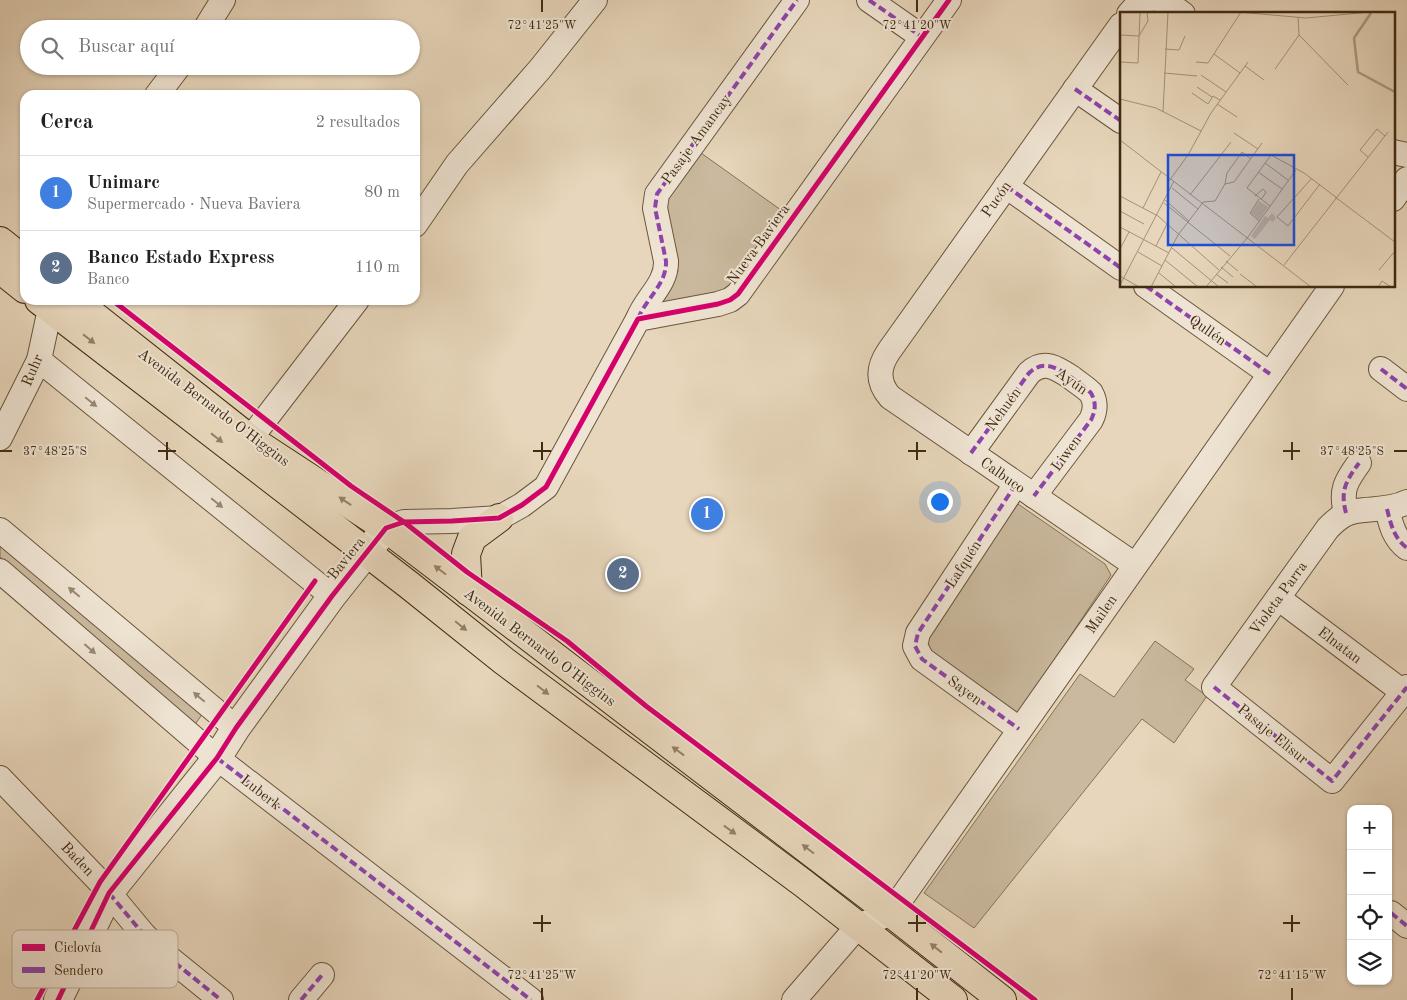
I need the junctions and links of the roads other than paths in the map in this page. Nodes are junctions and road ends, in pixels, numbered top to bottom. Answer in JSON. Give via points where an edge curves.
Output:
{"nodes":[{"id":1,"x":223,"y":0,"type":"edge"},
{"id":2,"x":595,"y":0,"type":"edge"},
{"id":3,"x":797,"y":0,"type":"edge"},
{"id":4,"x":869,"y":0,"type":"edge"},
{"id":5,"x":949,"y":0,"type":"edge"},
{"id":6,"x":1148,"y":0,"type":"edge"},
{"id":7,"x":1160,"y":0,"type":"edge"},
{"id":8,"x":1131,"y":12,"type":"edge"},
{"id":9,"x":1180,"y":12,"type":"edge"},
{"id":10,"x":211,"y":20,"type":"edge"},
{"id":11,"x":1120,"y":26,"type":"edge"},
{"id":12,"x":922,"y":36,"type":"junction"},
{"id":13,"x":171,"y":75,"type":"edge"},
{"id":14,"x":1075,"y":89,"type":"junction"},
{"id":15,"x":161,"y":90,"type":"edge"},
{"id":16,"x":1120,"y":120,"type":"edge"},
{"id":17,"x":1394,"y":152,"type":"edge"},
{"id":18,"x":1407,"y":156,"type":"edge"},
{"id":19,"x":1407,"y":179,"type":"edge"},
{"id":20,"x":1006,"y":186,"type":"junction"},
{"id":21,"x":1394,"y":198,"type":"edge"},
{"id":22,"x":420,"y":217,"type":"edge"},
{"id":23,"x":0,"y":241,"type":"edge"},
{"id":24,"x":1120,"y":267,"type":"edge"},
{"id":25,"x":18,"y":273,"type":"edge"},
{"id":26,"x":1149,"y":288,"type":"edge"},
{"id":27,"x":1331,"y":288,"type":"edge"},
{"id":28,"x":54,"y":305,"type":"edge"},
{"id":29,"x":59,"y":305,"type":"edge"},
{"id":30,"x":59,"y":305,"type":"edge"},
{"id":31,"x":353,"y":305,"type":"edge"},
{"id":32,"x":638,"y":319,"type":"junction"},
{"id":33,"x":39,"y":360,"type":"junction"},
{"id":34,"x":1037,"y":367,"type":"joint"},
{"id":35,"x":1381,"y":369,"type":"dead end"},
{"id":36,"x":1270,"y":374,"type":"junction"},
{"id":37,"x":880,"y":377,"type":"joint"},
{"id":38,"x":1407,"y":389,"type":"edge"},
{"id":39,"x":1095,"y":409,"type":"joint"},
{"id":40,"x":0,"y":438,"type":"edge"},
{"id":41,"x":250,"y":439,"type":"junction"},
{"id":42,"x":971,"y":452,"type":"junction"},
{"id":43,"x":1359,"y":463,"type":"dead end"},
{"id":44,"x":1025,"y":490,"type":"junction"},
{"id":45,"x":1397,"y":506,"type":"edge"},
{"id":46,"x":1346,"y":514,"type":"junction"},
{"id":47,"x":499,"y":518,"type":"junction"},
{"id":48,"x":386,"y":528,"type":"junction"},
{"id":49,"x":0,"y":530,"type":"edge"},
{"id":50,"x":1407,"y":548,"type":"edge"},
{"id":51,"x":367,"y":553,"type":"junction"},
{"id":52,"x":1135,"y":566,"type":"junction"},
{"id":53,"x":0,"y":572,"type":"edge"},
{"id":54,"x":468,"y":591,"type":"junction"},
{"id":55,"x":332,"y":596,"type":"junction"},
{"id":56,"x":1278,"y":598,"type":"junction"},
{"id":57,"x":915,"y":646,"type":"joint"},
{"id":58,"x":1214,"y":687,"type":"joint"},
{"id":59,"x":1405,"y":690,"type":"edge"},
{"id":60,"x":632,"y":717,"type":"junction"},
{"id":61,"x":236,"y":728,"type":"junction"},
{"id":62,"x":1019,"y":729,"type":"junction"},
{"id":63,"x":612,"y":742,"type":"junction"},
{"id":64,"x":217,"y":758,"type":"junction"},
{"id":65,"x":0,"y":778,"type":"edge"},
{"id":66,"x":109,"y":893,"type":"junction"},
{"id":67,"x":891,"y":913,"type":"junction"},
{"id":68,"x":858,"y":926,"type":"junction"},
{"id":69,"x":91,"y":930,"type":"edge"},
{"id":70,"x":140,"y":930,"type":"edge"},
{"id":71,"x":178,"y":964,"type":"edge"},
{"id":72,"x":322,"y":975,"type":"dead end"},
{"id":73,"x":64,"y":988,"type":"edge"},
{"id":74,"x":58,"y":1000,"type":"edge"},
{"id":75,"x":221,"y":1000,"type":"edge"},
{"id":76,"x":301,"y":1000,"type":"edge"},
{"id":77,"x":531,"y":1000,"type":"edge"},
{"id":78,"x":794,"y":1000,"type":"edge"},
{"id":79,"x":953,"y":1000,"type":"edge"},
{"id":80,"x":1002,"y":1000,"type":"edge"}],
"edges":[{"from":1,"to":10,"type":"street"},
{"from":2,"to":22,"type":"street","via":[[457,164]]},
{"from":3,"to":32,"type":"street","name":"Pasaje Amancay","via":[[657,194],[655,208],[666,270],[664,279],[648,299]]},
{"from":4,"to":12,"type":"street"},
{"from":5,"to":12,"type":"street","name":"Nueva Baviera"},
{"from":6,"to":8,"type":"street"},
{"from":7,"to":9,"type":"street"},
{"from":11,"to":14,"type":"street","name":"Pucón"},
{"from":12,"to":32,"type":"street","name":"Nueva Baviera","via":[[738,294],[718,304]]},
{"from":13,"to":15,"type":"street"},
{"from":14,"to":16,"type":"street"},
{"from":14,"to":20,"type":"street","name":"Pucón"},
{"from":17,"to":18,"type":"street"},
{"from":19,"to":21,"type":"street"},
{"from":20,"to":24,"type":"street"},
{"from":20,"to":37,"type":"street","name":"Pucón","via":[[883,359]]},
{"from":23,"to":25,"type":"main road"},
{"from":26,"to":36,"type":"street","name":"Qullén"},
{"from":27,"to":36,"type":"street","name":"Mailen"},
{"from":28,"to":33,"type":"street","name":"Ruhr"},
{"from":29,"to":41,"type":"main road","name":"Avenida Bernardo O'Higgins"},
{"from":30,"to":51,"type":"main road","name":"Avenida Bernardo O'Higgins","one_way":true},
{"from":31,"to":41,"type":"street"},
{"from":32,"to":47,"type":"street","via":[[546,487]]},
{"from":33,"to":40,"type":"street","name":"Ruhr"},
{"from":33,"to":55,"type":"street","one_way":true},
{"from":34,"to":39,"type":"street","name":"Ayún","via":[[1055,367],[1087,389],[1094,398]]},
{"from":34,"to":42,"type":"street","name":"Nehuén","via":[[1029,373]]},
{"from":35,"to":38,"type":"street"},
{"from":36,"to":52,"type":"street","name":"Mailen"},
{"from":37,"to":42,"type":"street","name":"Calbuco","via":[[890,397]]},
{"from":39,"to":44,"type":"street","name":"Liwen","via":[[1091,420]]},
{"from":48,"to":41,"type":"main road","name":"Avenida Bernardo O'Higgins","one_way":true},
{"from":42,"to":44,"type":"street","name":"Calbuco"},
{"from":43,"to":46,"type":"street","via":[[1344,485]]},
{"from":44,"to":52,"type":"street","name":"Calbuco"},
{"from":44,"to":57,"type":"street","name":"Lafquén","via":[[918,633]]},
{"from":45,"to":46,"type":"street"},
{"from":45,"to":50,"type":"street","via":[[1392,530]]},
{"from":46,"to":56,"type":"street","name":"Violeta Parra","via":[[1328,528]]},
{"from":47,"to":48,"type":"street","via":[[404,522]]},
{"from":47,"to":54,"type":"main road","via":[[472,538],[466,554]]},
{"from":48,"to":51,"type":"street","name":"Baviera"},
{"from":54,"to":48,"type":"main road","name":"Avenida Bernardo O'Higgins","one_way":true},
{"from":61,"to":49,"type":"street","one_way":true},
{"from":51,"to":55,"type":"street","name":"Baviera"},
{"from":51,"to":63,"type":"main road","name":"Avenida Bernardo O'Higgins","one_way":true},
{"from":52,"to":62,"type":"street","name":"Mailen"},
{"from":53,"to":64,"type":"street","name":"Luberk","one_way":true},
{"from":54,"to":60,"type":"main road","name":"Avenida Bernardo O'Higgins"},
{"from":55,"to":61,"type":"street","name":"Baviera"},
{"from":56,"to":58,"type":"street","name":"Violeta Parra"},
{"from":56,"to":59,"type":"street","name":"Elnatan"},
{"from":57,"to":62,"type":"street","name":"Sayen","via":[[922,659]]},
{"from":58,"to":59,"type":"street","name":"Pasaje Elisur","via":[[1332,782]]},
{"from":60,"to":63,"type":"main road"},
{"from":67,"to":60,"type":"main road","name":"Avenida Bernardo O'Higgins","one_way":true},
{"from":61,"to":64,"type":"street","name":"Baviera"},
{"from":62,"to":67,"type":"street","name":"Mailen"},
{"from":63,"to":68,"type":"main road","name":"Avenida Bernardo O'Higgins","one_way":true},
{"from":64,"to":66,"type":"street","name":"Baviera"},
{"from":64,"to":77,"type":"street","name":"Luberk"},
{"from":65,"to":66,"type":"street","name":"Baden"},
{"from":66,"to":69,"type":"street","name":"Baviera"},
{"from":66,"to":70,"type":"street","name":"Baden"},
{"from":67,"to":68,"type":"street"},
{"from":80,"to":67,"type":"main road","name":"Avenida Bernardo O'Higgins","one_way":true},
{"from":68,"to":78,"type":"street"},
{"from":68,"to":79,"type":"main road","name":"Avenida Bernardo O'Higgins"},
{"from":71,"to":75,"type":"street","name":"Baden"},
{"from":72,"to":76,"type":"street"},
{"from":73,"to":74,"type":"street","name":"Baviera"}]}
